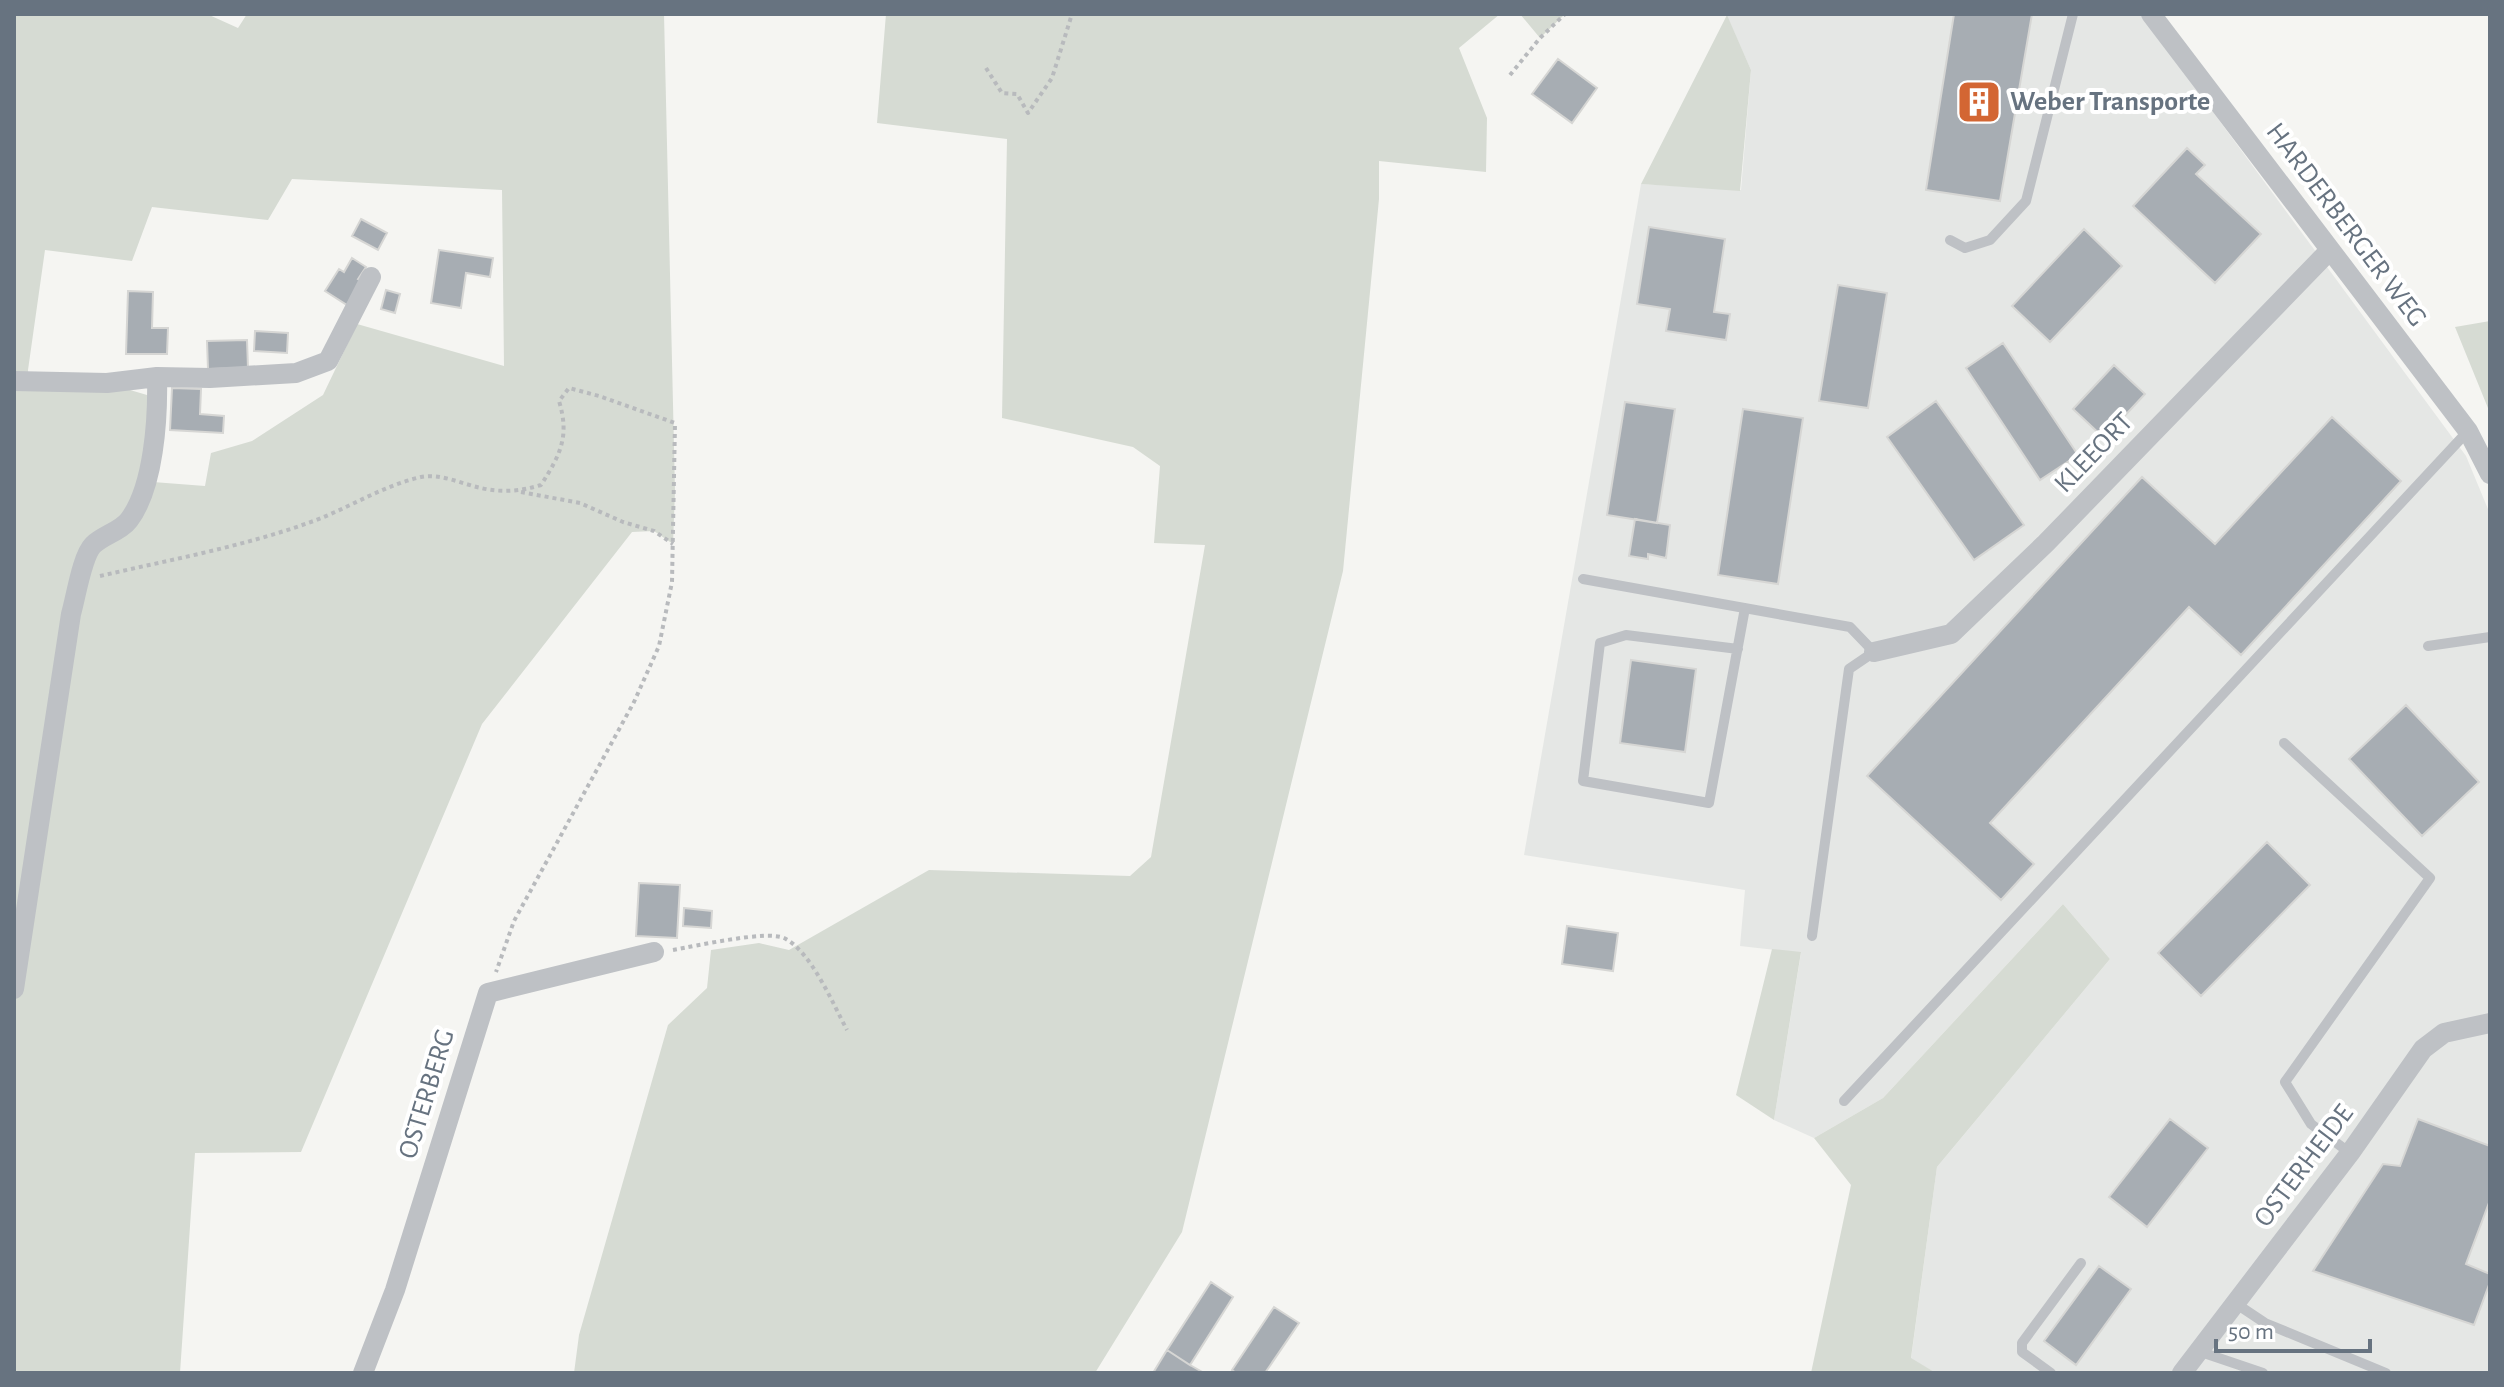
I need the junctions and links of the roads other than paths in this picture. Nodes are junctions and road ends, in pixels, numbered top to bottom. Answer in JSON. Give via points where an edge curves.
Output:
{"nodes":[{"id":1,"x":2073,"y":14,"type":"edge"},
{"id":2,"x":2151,"y":14,"type":"edge"},
{"id":3,"x":1950,"y":240,"type":"dead end"},
{"id":4,"x":2329,"y":251,"type":"junction"},
{"id":5,"x":371,"y":277,"type":"dead end"},
{"id":6,"x":157,"y":377,"type":"junction"},
{"id":7,"x":14,"y":381,"type":"edge"},
{"id":8,"x":2468,"y":431,"type":"junction"},
{"id":9,"x":2490,"y":474,"type":"edge"},
{"id":10,"x":1583,"y":579,"type":"dead end"},
{"id":11,"x":1745,"y":608,"type":"junction"},
{"id":12,"x":2490,"y":637,"type":"edge"},
{"id":13,"x":2428,"y":646,"type":"dead end"},
{"id":14,"x":1738,"y":649,"type":"junction"},
{"id":15,"x":1874,"y":652,"type":"junction"},
{"id":16,"x":2284,"y":743,"type":"dead end"},
{"id":17,"x":1812,"y":936,"type":"dead end"},
{"id":18,"x":654,"y":952,"type":"road end"},
{"id":19,"x":14,"y":989,"type":"edge"},
{"id":20,"x":2490,"y":1023,"type":"edge"},
{"id":21,"x":1844,"y":1101,"type":"dead end"},
{"id":22,"x":2350,"y":1153,"type":"junction"},
{"id":23,"x":2081,"y":1263,"type":"dead end"},
{"id":24,"x":2235,"y":1303,"type":"junction"},
{"id":25,"x":2198,"y":1351,"type":"junction"},
{"id":26,"x":363,"y":1373,"type":"edge"},
{"id":27,"x":2051,"y":1373,"type":"edge"},
{"id":28,"x":2182,"y":1373,"type":"edge"},
{"id":29,"x":2263,"y":1373,"type":"edge"},
{"id":30,"x":2386,"y":1373,"type":"edge"}],
"edges":[{"from":1,"to":3,"type":"lane","via":[[2026,201],[1990,240],[1965,248]]},
{"from":2,"to":4,"type":"street","name":"HARDERBERGER WEG"},
{"from":4,"to":8,"type":"street","name":"HARDERBERGER WEG"},
{"from":4,"to":15,"type":"street","name":"KLEEORT","via":[[1951,634]]},
{"from":5,"to":6,"type":"street","via":[[328,361],[296,373]]},
{"from":6,"to":7,"type":"street","via":[[107,383]]},
{"from":6,"to":19,"type":"street","via":[[147,479],[128,522],[93,545],[82,565]]},
{"from":8,"to":9,"type":"street","name":"HARDERBERGER WEG"},
{"from":8,"to":21,"type":"lane"},
{"from":10,"to":11,"type":"lane"},
{"from":11,"to":14,"type":"lane"},
{"from":11,"to":15,"type":"lane","via":[[1850,627]]},
{"from":12,"to":13,"type":"lane"},
{"from":14,"to":14,"type":"lane","via":[[1709,803],[1583,781],[1600,643],[1626,635]]},
{"from":15,"to":17,"type":"lane","via":[[1849,669]]},
{"from":16,"to":22,"type":"lane","via":[[2430,878],[2285,1082],[2311,1124]]},
{"from":18,"to":26,"type":"street","name":"OSTERBERG","via":[[488,993],[395,1290]]},
{"from":20,"to":22,"type":"street","name":"OSTERHEIDE","via":[[2444,1033],[2423,1049]]},
{"from":22,"to":24,"type":"street","name":"OSTERHEIDE"},
{"from":23,"to":27,"type":"lane","via":[[2022,1343],[2022,1352]]},
{"from":24,"to":25,"type":"street","name":"OSTERHEIDE"},
{"from":24,"to":30,"type":"lane","via":[[2265,1323]]},
{"from":25,"to":28,"type":"street","name":"OSTERHEIDE"},
{"from":25,"to":29,"type":"lane"}]}
